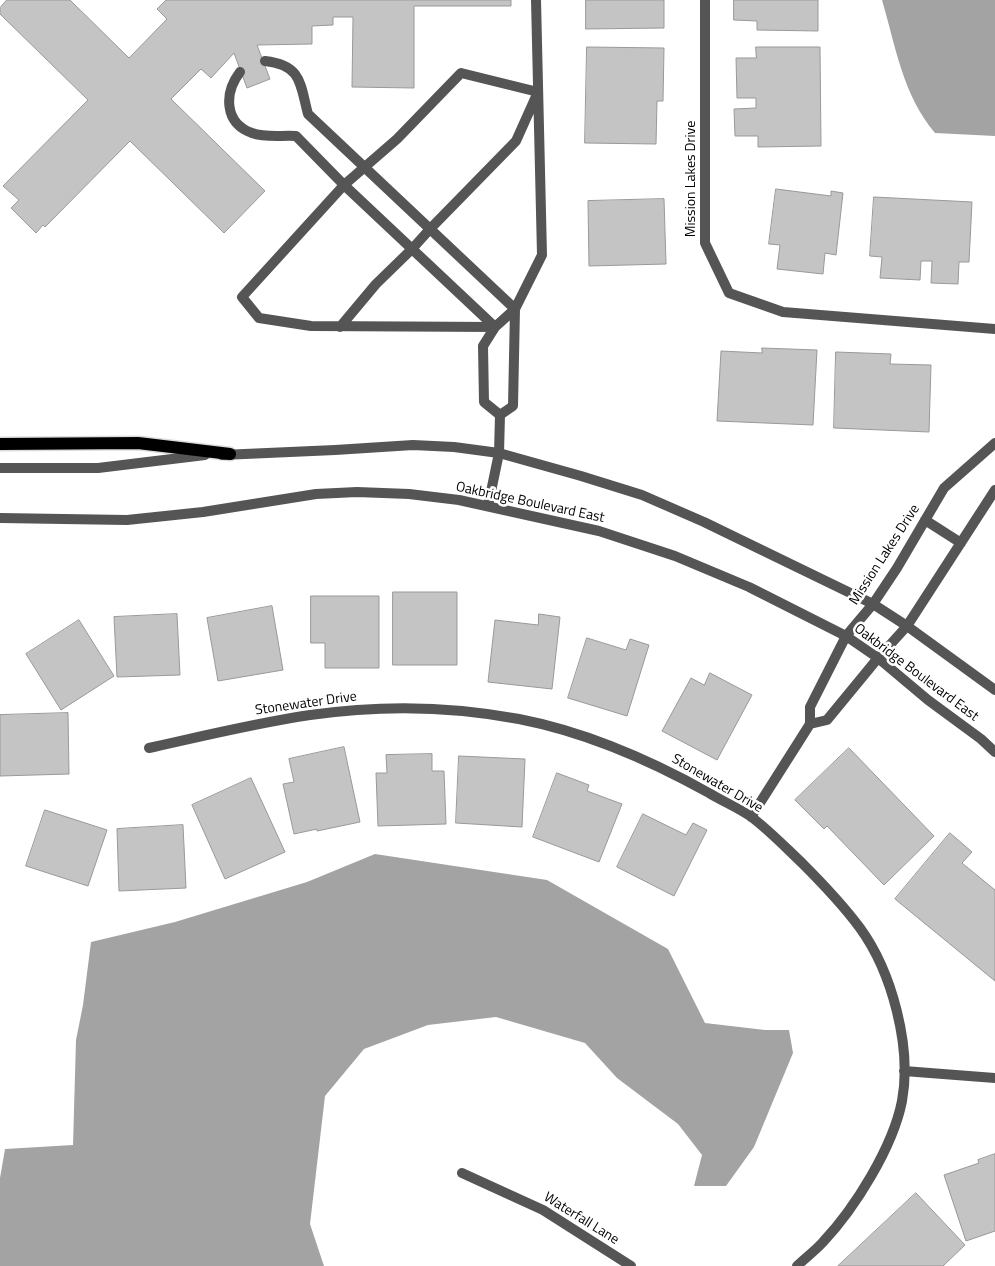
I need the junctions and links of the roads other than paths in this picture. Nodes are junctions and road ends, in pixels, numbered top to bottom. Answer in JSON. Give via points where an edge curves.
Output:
{"nodes":[{"id":1,"x":536,"y":0,"type":"edge"},
{"id":2,"x":705,"y":0,"type":"edge"},
{"id":3,"x":265,"y":61,"type":"dead end"},
{"id":4,"x":240,"y":72,"type":"dead end"},
{"id":5,"x":538,"y":92,"type":"junction"},
{"id":6,"x":364,"y":167,"type":"junction"},
{"id":7,"x":344,"y":185,"type":"junction"},
{"id":8,"x":430,"y":229,"type":"junction"},
{"id":9,"x":412,"y":250,"type":"junction"},
{"id":10,"x":515,"y":309,"type":"junction"},
{"id":11,"x":340,"y":326,"type":"junction"},
{"id":12,"x":495,"y":327,"type":"junction"},
{"id":13,"x":995,"y":328,"type":"edge"},
{"id":14,"x":500,"y":414,"type":"junction"},
{"id":15,"x":0,"y":444,"type":"edge"},
{"id":16,"x":995,"y":444,"type":"edge"},
{"id":17,"x":499,"y":453,"type":"junction"},
{"id":18,"x":230,"y":454,"type":"junction"},
{"id":19,"x":0,"y":468,"type":"edge"},
{"id":20,"x":995,"y":490,"type":"edge"},
{"id":21,"x":488,"y":506,"type":"junction"},
{"id":22,"x":0,"y":518,"type":"edge"},
{"id":23,"x":925,"y":520,"type":"junction"},
{"id":24,"x":961,"y":543,"type":"junction"},
{"id":25,"x":872,"y":604,"type":"junction"},
{"id":26,"x":907,"y":626,"type":"junction"},
{"id":27,"x":846,"y":636,"type":"junction"},
{"id":28,"x":878,"y":658,"type":"junction"},
{"id":29,"x":995,"y":690,"type":"edge"},
{"id":30,"x":810,"y":724,"type":"junction"},
{"id":31,"x":150,"y":748,"type":"dead end"},
{"id":32,"x":995,"y":752,"type":"edge"},
{"id":33,"x":751,"y":817,"type":"junction"},
{"id":34,"x":904,"y":1071,"type":"junction"},
{"id":35,"x":995,"y":1078,"type":"edge"},
{"id":36,"x":462,"y":1173,"type":"dead end"},
{"id":37,"x":630,"y":1266,"type":"edge"},
{"id":38,"x":797,"y":1266,"type":"edge"}],
"edges":[{"from":1,"to":5,"type":"street"},
{"from":2,"to":13,"type":"street","name":"Mission Lakes Drive","via":[[705,243],[729,293],[783,312]]},
{"from":3,"to":6,"type":"street","via":[[277,62],[297,76],[308,114]]},
{"from":4,"to":7,"type":"street","via":[[228,93],[233,117],[241,126],[263,136],[296,136]]},
{"from":5,"to":6,"type":"street","via":[[461,73]]},
{"from":5,"to":8,"type":"street","via":[[516,141]]},
{"from":5,"to":10,"type":"street","via":[[542,254]]},
{"from":6,"to":7,"type":"street"},
{"from":6,"to":8,"type":"street"},
{"from":7,"to":9,"type":"street"},
{"from":7,"to":11,"type":"street","via":[[242,297],[259,318],[312,326]]},
{"from":8,"to":9,"type":"street"},
{"from":8,"to":10,"type":"street"},
{"from":9,"to":11,"type":"street","via":[[376,284]]},
{"from":9,"to":12,"type":"street"},
{"from":10,"to":12,"type":"street"},
{"from":10,"to":14,"type":"street","via":[[513,406]]},
{"from":11,"to":12,"type":"street"},
{"from":12,"to":14,"type":"street","via":[[483,346],[484,402]]},
{"from":14,"to":17,"type":"street"},
{"from":15,"to":18,"type":"main road","via":[[138,442]]},
{"from":16,"to":23,"type":"street","name":"Mission Lakes Drive","via":[[944,488]]},
{"from":17,"to":18,"type":"street","name":"Oakbridge Boulevard East","via":[[413,445]]},
{"from":17,"to":21,"type":"street"},
{"from":17,"to":25,"type":"street","name":"Oakbridge Boulevard East","via":[[642,495]]},
{"from":18,"to":19,"type":"street","name":"Oakbridge Boulevard East","via":[[98,468]]},
{"from":20,"to":24,"type":"street"},
{"from":21,"to":22,"type":"street","name":"Oakbridge Boulevard East","via":[[408,494],[357,492],[316,494],[127,520]]},
{"from":21,"to":27,"type":"street","name":"Oakbridge Boulevard East","via":[[599,531],[675,556],[749,587]]},
{"from":23,"to":24,"type":"street"},
{"from":23,"to":25,"type":"street","name":"Mission Lakes Drive"},
{"from":24,"to":26,"type":"street"},
{"from":25,"to":26,"type":"street","name":"Oakbridge Boulevard East"},
{"from":25,"to":27,"type":"street","name":"Mission Lakes Drive"},
{"from":26,"to":28,"type":"street"},
{"from":26,"to":29,"type":"street","name":"Oakbridge Boulevard East"},
{"from":27,"to":28,"type":"street","name":"Oakbridge Boulevard East"},
{"from":27,"to":30,"type":"street","name":"Mission Lakes Drive","via":[[810,707]]},
{"from":28,"to":30,"type":"street","via":[[827,720]]},
{"from":28,"to":32,"type":"street","name":"Oakbridge Boulevard East"},
{"from":30,"to":33,"type":"street","name":"Mission Lakes Drive"},
{"from":31,"to":33,"type":"street","name":"Stonewater Drive","via":[[313,715],[415,708],[468,712],[521,720],[580,735],[665,769]]},
{"from":33,"to":34,"type":"street","name":"Stonewater Drive","via":[[824,885],[861,930],[881,966],[899,1017]]},
{"from":34,"to":35,"type":"street"},
{"from":34,"to":38,"type":"street","name":"Stonewater Drive","via":[[902,1101],[873,1174],[824,1241]]},
{"from":36,"to":37,"type":"street","name":"Waterfall Lane","via":[[543,1210]]}]}
